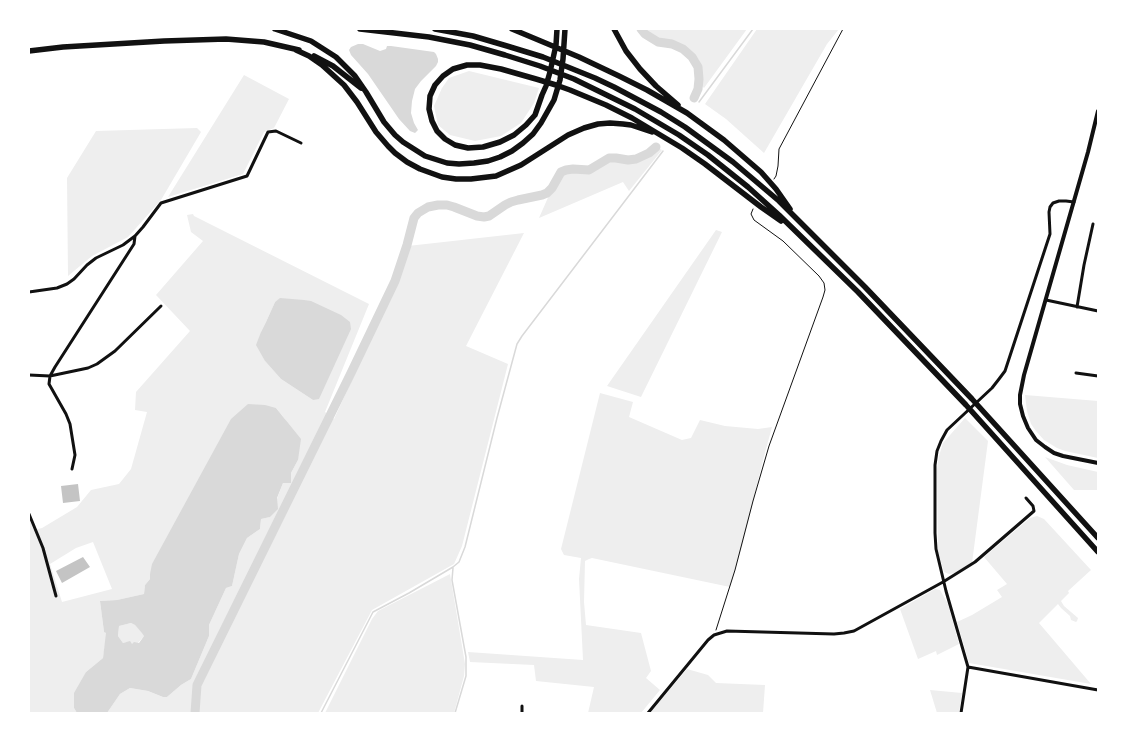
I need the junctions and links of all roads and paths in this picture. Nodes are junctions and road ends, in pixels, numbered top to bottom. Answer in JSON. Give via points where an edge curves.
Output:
{"nodes":[{"id":1,"x":275,"y":29,"type":"edge"},
{"id":2,"x":360,"y":29,"type":"edge"},
{"id":3,"x":436,"y":29,"type":"edge"},
{"id":4,"x":512,"y":29,"type":"edge"},
{"id":5,"x":557,"y":29,"type":"edge"},
{"id":6,"x":565,"y":29,"type":"edge"},
{"id":7,"x":614,"y":29,"type":"edge"},
{"id":8,"x":843,"y":29,"type":"edge"},
{"id":9,"x":296,"y":50,"type":"junction"},
{"id":10,"x":29,"y":51,"type":"edge"},
{"id":11,"x":366,"y":92,"type":"junction"},
{"id":12,"x":1098,"y":111,"type":"edge"},
{"id":13,"x":687,"y":113,"type":"junction"},
{"id":14,"x":664,"y":136,"type":"junction"},
{"id":15,"x":301,"y":143,"type":"dead end"},
{"id":16,"x":773,"y":180,"type":"dead end"},
{"id":17,"x":1074,"y":202,"type":"junction"},
{"id":18,"x":753,"y":208,"type":"dead end"},
{"id":19,"x":798,"y":220,"type":"junction"},
{"id":20,"x":1093,"y":224,"type":"dead end"},
{"id":21,"x":795,"y":230,"type":"junction"},
{"id":22,"x":134,"y":236,"type":"junction"},
{"id":23,"x":29,"y":292,"type":"edge"},
{"id":24,"x":1046,"y":300,"type":"junction"},
{"id":25,"x":161,"y":306,"type":"dead end"},
{"id":26,"x":1077,"y":307,"type":"junction"},
{"id":27,"x":1098,"y":311,"type":"edge"},
{"id":28,"x":1076,"y":373,"type":"dead end"},
{"id":29,"x":29,"y":374,"type":"edge"},
{"id":30,"x":50,"y":376,"type":"junction"},
{"id":31,"x":1098,"y":376,"type":"edge"},
{"id":32,"x":1098,"y":463,"type":"edge"},
{"id":33,"x":72,"y":470,"type":"dead end"},
{"id":34,"x":1026,"y":498,"type":"dead end"},
{"id":35,"x":29,"y":514,"type":"edge"},
{"id":36,"x":1098,"y":538,"type":"edge"},
{"id":37,"x":1098,"y":552,"type":"edge"},
{"id":38,"x":943,"y":582,"type":"junction"},
{"id":39,"x":56,"y":596,"type":"dead end"},
{"id":40,"x":714,"y":635,"type":"junction"},
{"id":41,"x":968,"y":667,"type":"junction"},
{"id":42,"x":1098,"y":690,"type":"edge"},
{"id":43,"x":522,"y":706,"type":"dead end"},
{"id":44,"x":522,"y":713,"type":"edge"},
{"id":45,"x":648,"y":713,"type":"edge"},
{"id":46,"x":961,"y":713,"type":"edge"}],
"edges":[{"from":1,"to":11,"type":"highway","via":[[304,38],[326,50],[345,65]]},
{"from":2,"to":21,"type":"highway","via":[[429,37],[470,45],[574,79],[635,109],[708,155]]},
{"from":3,"to":19,"type":"highway","via":[[508,46],[576,70],[614,87],[685,127],[728,158],[757,181]]},
{"from":4,"to":13,"type":"highway","via":[[619,76]]},
{"from":5,"to":14,"type":"highway","via":[[550,72],[542,95],[534,115],[526,125],[514,135],[483,147],[468,148],[444,139],[432,122],[430,96],[443,76],[453,69],[467,65],[501,69],[536,79],[570,90],[618,110]]},
{"from":6,"to":11,"type":"highway","via":[[560,80],[554,100],[541,123],[533,134],[512,151],[488,161],[459,164],[425,156],[395,135]]},
{"from":7,"to":13,"type":"highway","via":[[640,69]]},
{"from":8,"to":16,"type":"path","via":[[779,149],[778,166]]},
{"from":9,"to":10,"type":"highway","via":[[264,42],[226,39]]},
{"from":9,"to":11,"type":"highway","via":[[325,61]]},
{"from":9,"to":14,"type":"highway","via":[[322,65],[344,85],[376,132],[395,153],[420,169],[442,177],[463,179],[496,176],[521,165],[568,135],[598,124],[631,125]]},
{"from":12,"to":17,"type":"street"},
{"from":13,"to":19,"type":"highway","via":[[761,172]]},
{"from":14,"to":21,"type":"highway"},
{"from":15,"to":22,"type":"street","via":[[276,131],[268,132],[248,176],[161,203]]},
{"from":17,"to":24,"type":"street"},
{"from":17,"to":38,"type":"street","via":[[1059,201],[1050,207],[1050,234],[1005,371],[992,388],[947,430],[937,451],[935,533]]},
{"from":18,"to":40,"type":"path","via":[[751,214],[754,220],[783,241],[819,276],[824,283],[824,290],[769,446],[735,570]]},
{"from":19,"to":36,"type":"highway","via":[[972,399]]},
{"from":20,"to":26,"type":"street"},
{"from":21,"to":37,"type":"highway","via":[[966,405]]},
{"from":22,"to":23,"type":"street","via":[[123,245],[91,262],[67,284]]},
{"from":22,"to":30,"type":"street","via":[[134,244]]},
{"from":24,"to":26,"type":"street"},
{"from":24,"to":32,"type":"street","via":[[1022,385],[1022,416],[1036,440],[1045,448],[1063,456]]},
{"from":25,"to":30,"type":"street","via":[[115,351],[96,364]]},
{"from":26,"to":27,"type":"street"},
{"from":28,"to":31,"type":"street"},
{"from":29,"to":30,"type":"street"},
{"from":30,"to":33,"type":"street","via":[[49,384],[70,424],[75,455]]},
{"from":34,"to":38,"type":"street","via":[[1033,506],[1032,513],[975,562]]},
{"from":35,"to":39,"type":"street","via":[[43,548]]},
{"from":38,"to":40,"type":"street","via":[[844,633],[727,631]]},
{"from":38,"to":41,"type":"street"},
{"from":40,"to":45,"type":"street"},
{"from":41,"to":42,"type":"street"},
{"from":41,"to":46,"type":"street"},
{"from":43,"to":44,"type":"street"}]}
